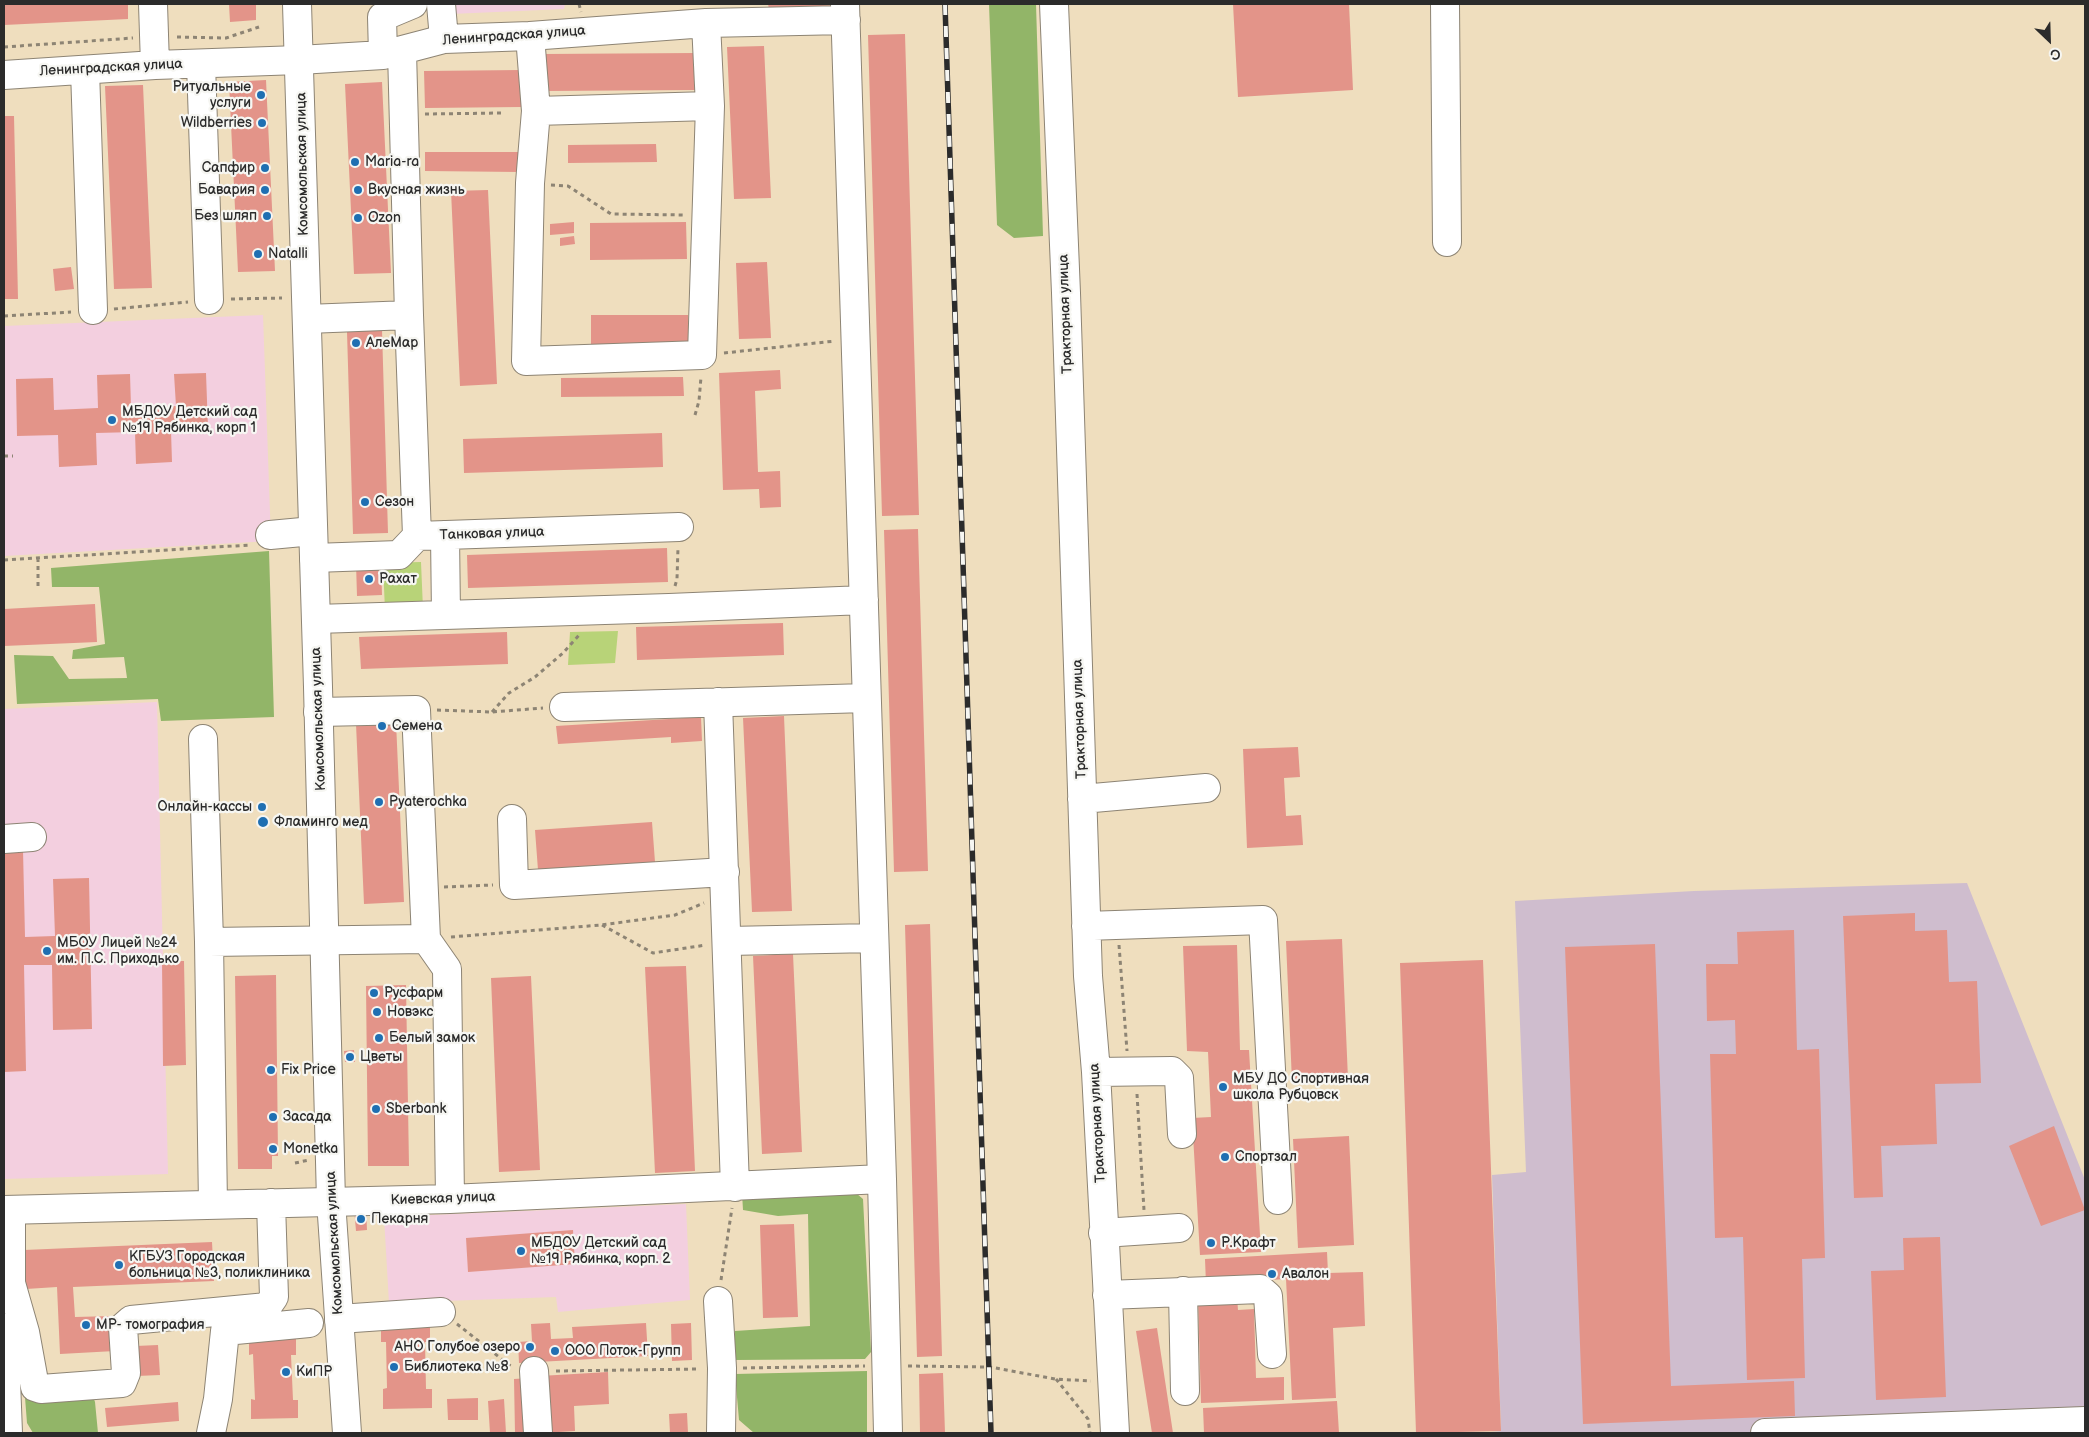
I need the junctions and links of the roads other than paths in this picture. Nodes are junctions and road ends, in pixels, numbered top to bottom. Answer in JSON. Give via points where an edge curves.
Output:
{"nodes":[{"id":1,"x":152,"y":4,"type":"edge"},
{"id":2,"x":297,"y":4,"type":"edge"},
{"id":3,"x":414,"y":4,"type":"edge"},
{"id":4,"x":441,"y":4,"type":"edge"},
{"id":5,"x":1054,"y":4,"type":"edge"},
{"id":6,"x":1445,"y":4,"type":"edge"},
{"id":7,"x":846,"y":12,"type":"edge"},
{"id":8,"x":695,"y":17,"type":"edge"},
{"id":9,"x":530,"y":36,"type":"junction"},
{"id":10,"x":444,"y":39,"type":"junction"},
{"id":11,"x":392,"y":53,"type":"junction"},
{"id":12,"x":299,"y":60,"type":"junction"},
{"id":13,"x":201,"y":64,"type":"junction"},
{"id":14,"x":155,"y":65,"type":"junction"},
{"id":15,"x":84,"y":70,"type":"junction"},
{"id":16,"x":4,"y":75,"type":"edge"},
{"id":17,"x":710,"y":106,"type":"junction"},
{"id":18,"x":536,"y":111,"type":"junction"},
{"id":19,"x":1447,"y":242,"type":"dead end"},
{"id":20,"x":210,"y":300,"type":"road end"},
{"id":21,"x":93,"y":310,"type":"road end"},
{"id":22,"x":409,"y":315,"type":"junction"},
{"id":23,"x":307,"y":319,"type":"junction"},
{"id":24,"x":679,"y":527,"type":"road end"},
{"id":25,"x":313,"y":531,"type":"junction"},
{"id":26,"x":445,"y":535,"type":"junction"},
{"id":27,"x":417,"y":536,"type":"junction"},
{"id":28,"x":264,"y":540,"type":"road end"},
{"id":29,"x":314,"y":558,"type":"junction"},
{"id":30,"x":864,"y":600,"type":"junction"},
{"id":31,"x":446,"y":615,"type":"junction"},
{"id":32,"x":316,"y":619,"type":"junction"},
{"id":33,"x":866,"y":698,"type":"junction"},
{"id":34,"x":718,"y":702,"type":"junction"},
{"id":35,"x":564,"y":707,"type":"road end"},
{"id":36,"x":318,"y":712,"type":"junction"},
{"id":37,"x":203,"y":740,"type":"dead end"},
{"id":38,"x":1206,"y":788,"type":"dead end"},
{"id":39,"x":1082,"y":799,"type":"junction"},
{"id":40,"x":512,"y":819,"type":"dead end"},
{"id":41,"x":32,"y":837,"type":"dead end"},
{"id":42,"x":4,"y":839,"type":"edge"},
{"id":43,"x":726,"y":883,"type":"junction"},
{"id":44,"x":1086,"y":926,"type":"junction"},
{"id":45,"x":874,"y":938,"type":"junction"},
{"id":46,"x":426,"y":939,"type":"junction"},
{"id":47,"x":325,"y":941,"type":"junction"},
{"id":48,"x":728,"y":941,"type":"junction"},
{"id":49,"x":209,"y":942,"type":"junction"},
{"id":50,"x":1096,"y":1072,"type":"junction"},
{"id":51,"x":1182,"y":1134,"type":"dead end"},
{"id":52,"x":882,"y":1180,"type":"junction"},
{"id":53,"x":735,"y":1187,"type":"junction"},
{"id":54,"x":450,"y":1199,"type":"junction"},
{"id":55,"x":1278,"y":1200,"type":"dead end"},
{"id":56,"x":331,"y":1201,"type":"junction"},
{"id":57,"x":271,"y":1203,"type":"junction"},
{"id":58,"x":213,"y":1205,"type":"junction"},
{"id":59,"x":7,"y":1210,"type":"edge"},
{"id":60,"x":1179,"y":1228,"type":"dead end"},
{"id":61,"x":1103,"y":1233,"type":"junction"},
{"id":62,"x":1183,"y":1291,"type":"junction"},
{"id":63,"x":8,"y":1293,"type":"edge"},
{"id":64,"x":1107,"y":1295,"type":"junction"},
{"id":65,"x":718,"y":1301,"type":"road end"},
{"id":66,"x":441,"y":1312,"type":"road end"},
{"id":67,"x":339,"y":1319,"type":"junction"},
{"id":68,"x":309,"y":1323,"type":"dead end"},
{"id":69,"x":4,"y":1328,"type":"edge"},
{"id":70,"x":1272,"y":1354,"type":"dead end"},
{"id":71,"x":534,"y":1371,"type":"road end"},
{"id":72,"x":1185,"y":1391,"type":"dead end"},
{"id":73,"x":2085,"y":1421,"type":"edge"},
{"id":74,"x":8,"y":1433,"type":"edge"},
{"id":75,"x":211,"y":1433,"type":"edge"},
{"id":76,"x":347,"y":1433,"type":"edge"},
{"id":77,"x":538,"y":1433,"type":"edge"},
{"id":78,"x":721,"y":1433,"type":"edge"},
{"id":79,"x":888,"y":1433,"type":"edge"},
{"id":80,"x":1115,"y":1433,"type":"edge"},
{"id":81,"x":1765,"y":1433,"type":"edge"}],
"edges":[{"from":1,"to":14,"type":"street"},
{"from":2,"to":12,"type":"street","name":"Комсомольская улица"},
{"from":3,"to":11,"type":"street","via":[[382,17]]},
{"from":4,"to":10,"type":"street"},
{"from":5,"to":39,"type":"street","name":"Тракторная улица"},
{"from":6,"to":19,"type":"street"},
{"from":7,"to":8,"type":"street","name":"Ленинградская улица"},
{"from":7,"to":30,"type":"street"},
{"from":8,"to":9,"type":"street","name":"Ленинградская улица"},
{"from":8,"to":17,"type":"street"},
{"from":9,"to":10,"type":"street","name":"Ленинградская улица"},
{"from":9,"to":18,"type":"street"},
{"from":10,"to":11,"type":"street","name":"Ленинградская улица"},
{"from":11,"to":12,"type":"street","name":"Ленинградская улица"},
{"from":11,"to":22,"type":"street","via":[[404,115]]},
{"from":12,"to":13,"type":"street","name":"Ленинградская улица"},
{"from":12,"to":23,"type":"street","name":"Комсомольская улица"},
{"from":13,"to":14,"type":"street","name":"Ленинградская улица"},
{"from":13,"to":20,"type":"street"},
{"from":14,"to":15,"type":"street","name":"Ленинградская улица"},
{"from":15,"to":16,"type":"street","name":"Ленинградская улица"},
{"from":15,"to":21,"type":"street"},
{"from":17,"to":18,"type":"street"},
{"from":17,"to":18,"type":"street","via":[[702,355],[526,361],[530,183]]},
{"from":22,"to":23,"type":"street"},
{"from":22,"to":27,"type":"street"},
{"from":23,"to":25,"type":"street","name":"Комсомольская улица"},
{"from":24,"to":26,"type":"street","name":"Танковая улица"},
{"from":25,"to":28,"type":"street"},
{"from":25,"to":29,"type":"street","name":"Комсомольская улица"},
{"from":26,"to":27,"type":"street","name":"Танковая улица"},
{"from":26,"to":31,"type":"street"},
{"from":27,"to":29,"type":"street","via":[[399,555]]},
{"from":29,"to":32,"type":"street","name":"Комсомольская улица"},
{"from":30,"to":31,"type":"street"},
{"from":30,"to":33,"type":"street"},
{"from":31,"to":32,"type":"street"},
{"from":32,"to":36,"type":"street","name":"Комсомольская улица"},
{"from":33,"to":34,"type":"street"},
{"from":33,"to":45,"type":"street"},
{"from":34,"to":35,"type":"street"},
{"from":34,"to":43,"type":"street"},
{"from":36,"to":46,"type":"street","via":[[416,710]]},
{"from":36,"to":47,"type":"street","name":"Комсомольская улица"},
{"from":37,"to":49,"type":"street"},
{"from":38,"to":39,"type":"street"},
{"from":39,"to":44,"type":"street","name":"Тракторная улица"},
{"from":40,"to":43,"type":"street","via":[[514,885]]},
{"from":41,"to":42,"type":"street"},
{"from":43,"to":48,"type":"street"},
{"from":44,"to":50,"type":"street","name":"Тракторная улица"},
{"from":44,"to":55,"type":"street","via":[[1263,920]]},
{"from":45,"to":48,"type":"street"},
{"from":45,"to":52,"type":"street"},
{"from":46,"to":47,"type":"street"},
{"from":46,"to":54,"type":"street","via":[[447,968]]},
{"from":47,"to":49,"type":"street"},
{"from":47,"to":56,"type":"street","name":"Комсомольская улица"},
{"from":48,"to":53,"type":"street"},
{"from":49,"to":58,"type":"street"},
{"from":50,"to":51,"type":"street","via":[[1172,1071],[1179,1078]]},
{"from":50,"to":61,"type":"street","name":"Тракторная улица"},
{"from":52,"to":53,"type":"street","name":"Киевская улица"},
{"from":52,"to":79,"type":"street"},
{"from":53,"to":54,"type":"street","name":"Киевская улица"},
{"from":54,"to":56,"type":"street","name":"Киевская улица"},
{"from":56,"to":57,"type":"street","name":"Киевская улица"},
{"from":56,"to":67,"type":"street","name":"Комсомольская улица"},
{"from":57,"to":58,"type":"street","name":"Киевская улица"},
{"from":57,"to":63,"type":"street","via":[[274,1297],[267,1307],[131,1320],[123,1327],[126,1373],[122,1383],[35,1387],[25,1332]]},
{"from":58,"to":59,"type":"street","name":"Киевская улица"},
{"from":59,"to":63,"type":"street"},
{"from":60,"to":61,"type":"street"},
{"from":61,"to":64,"type":"street","name":"Тракторная улица"},
{"from":62,"to":64,"type":"street"},
{"from":62,"to":70,"type":"street","via":[[1260,1289],[1268,1296]]},
{"from":62,"to":72,"type":"street"},
{"from":64,"to":80,"type":"street","name":"Тракторная улица"},
{"from":65,"to":78,"type":"street"},
{"from":66,"to":67,"type":"street"},
{"from":67,"to":76,"type":"street","name":"Комсомольская улица"},
{"from":68,"to":75,"type":"street","via":[[225,1331]]},
{"from":69,"to":74,"type":"street"},
{"from":71,"to":77,"type":"street"},
{"from":73,"to":81,"type":"street"}]}
